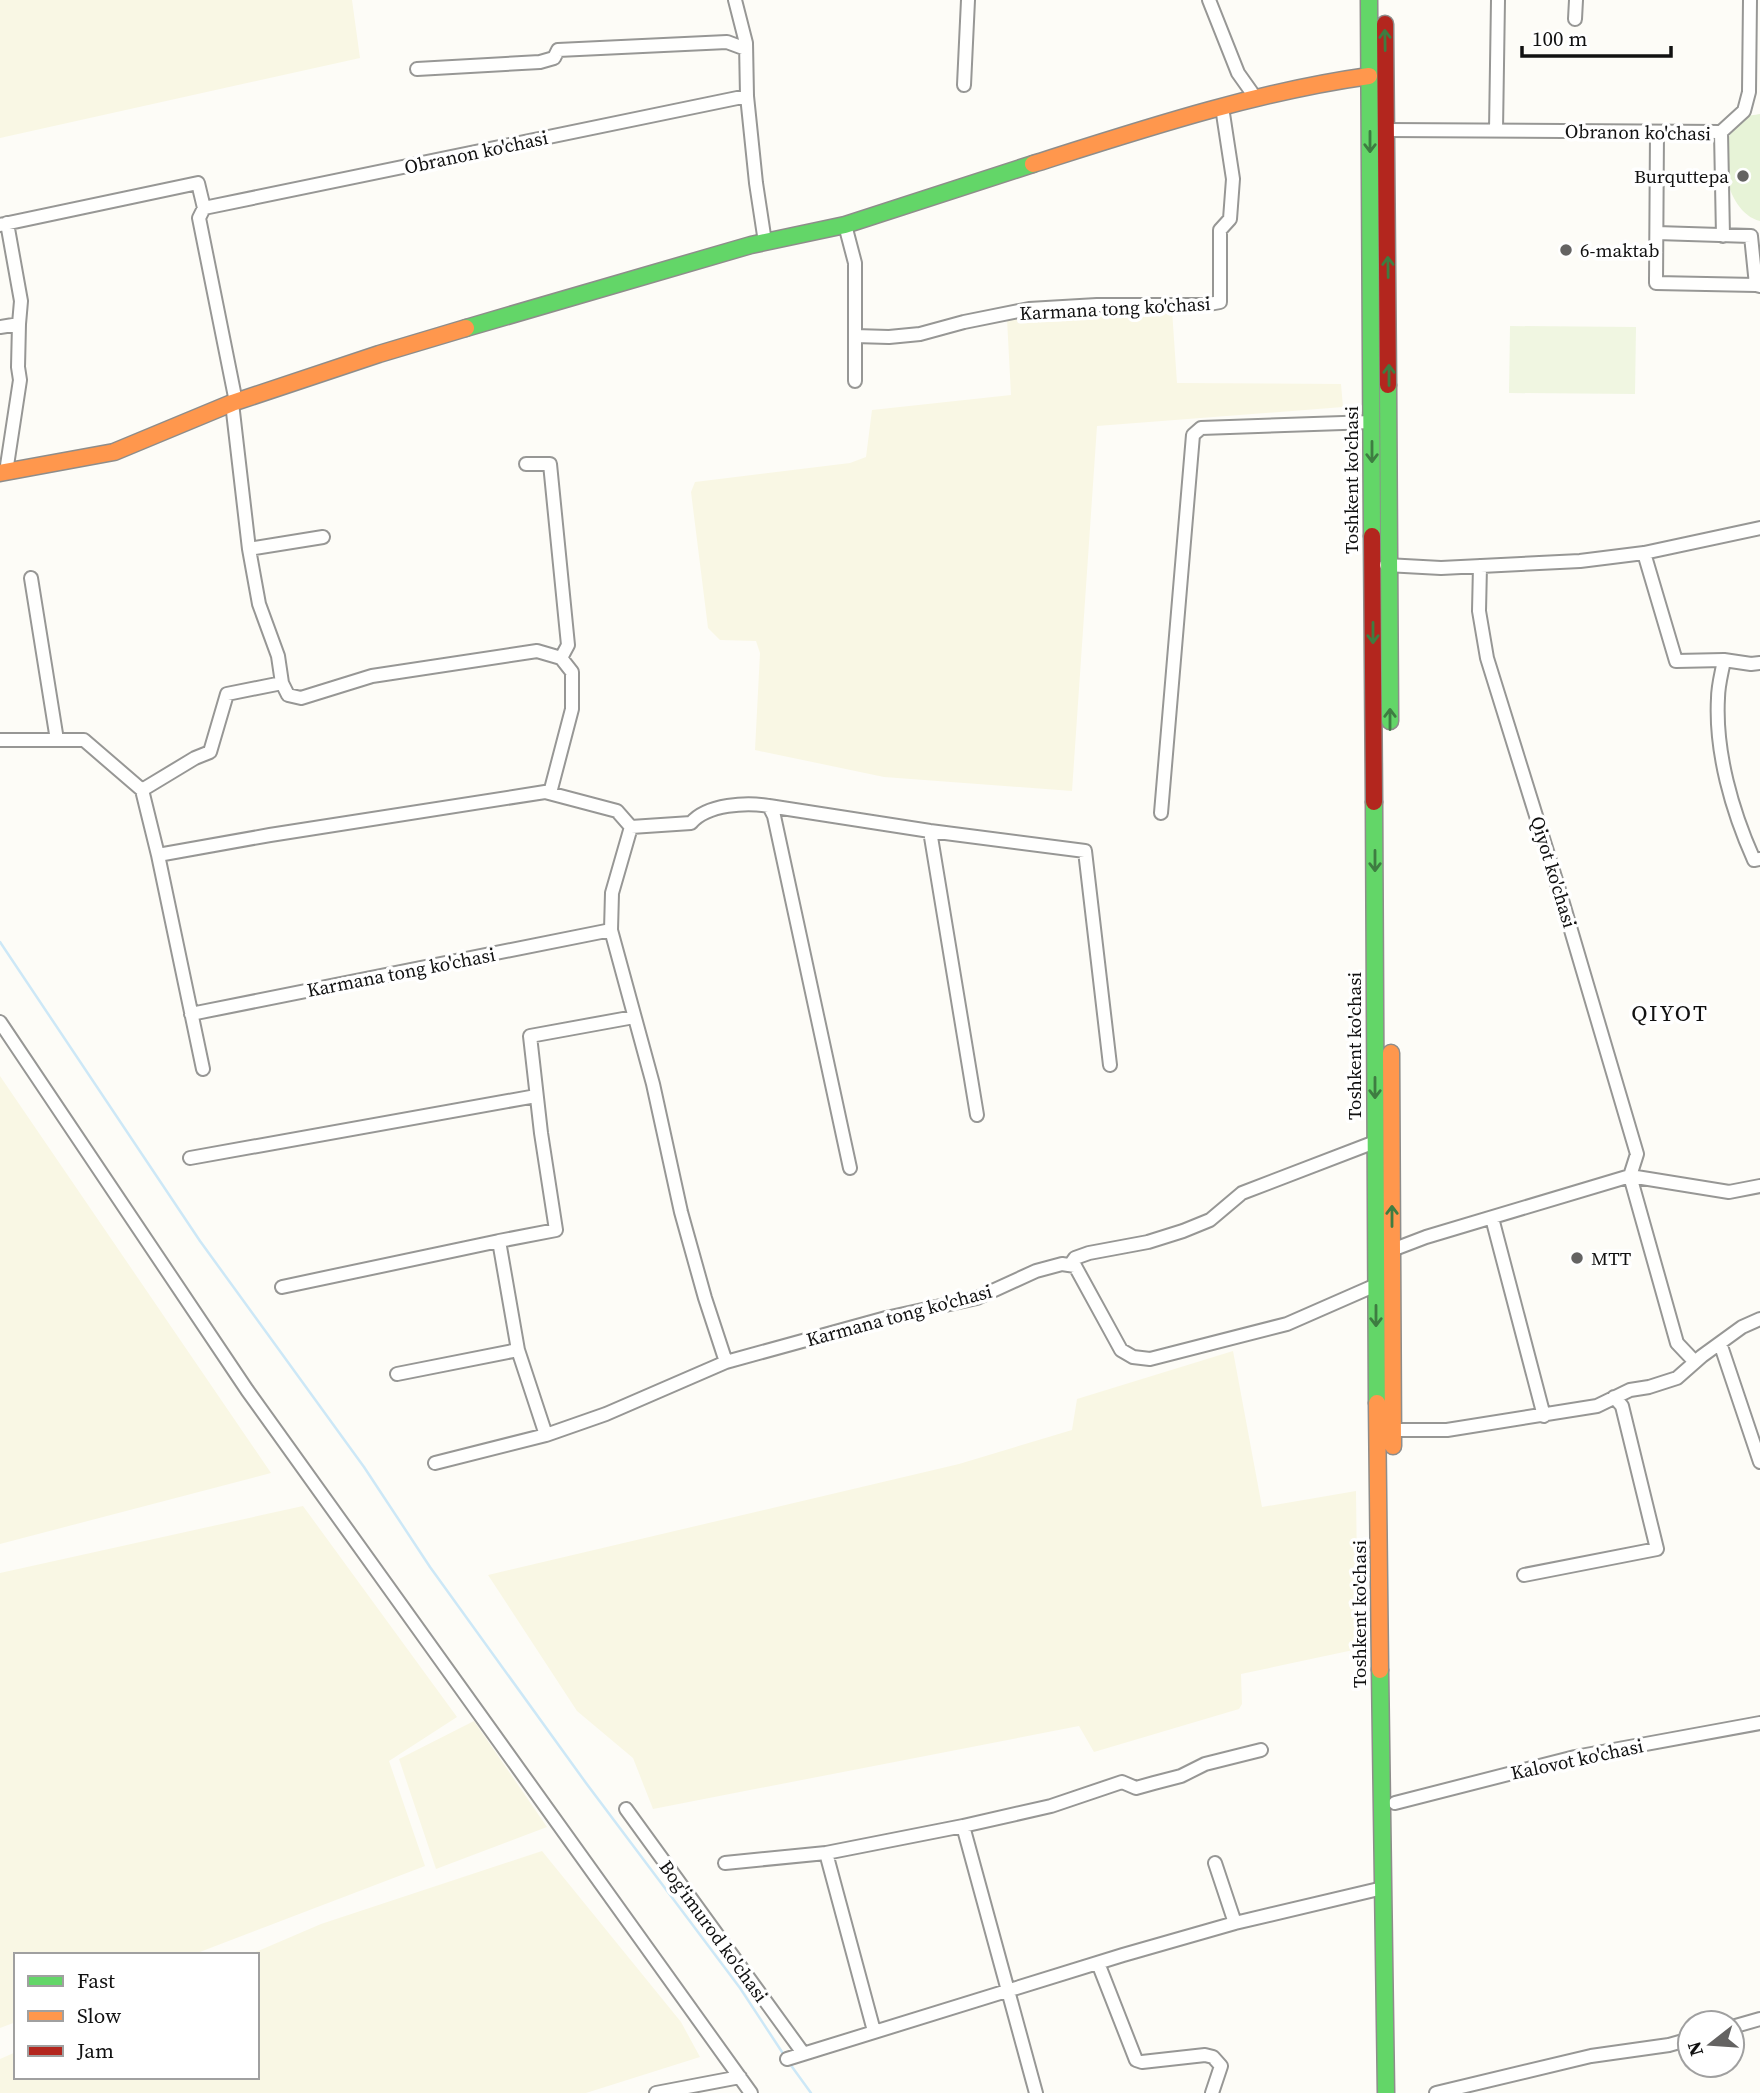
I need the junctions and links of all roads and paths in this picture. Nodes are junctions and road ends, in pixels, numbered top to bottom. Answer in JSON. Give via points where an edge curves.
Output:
{"nodes":[{"id":1,"x":735,"y":0,"type":"edge"},
{"id":2,"x":968,"y":0,"type":"edge"},
{"id":3,"x":1209,"y":0,"type":"edge"},
{"id":4,"x":1369,"y":0,"type":"edge"},
{"id":5,"x":1384,"y":0,"type":"edge"},
{"id":6,"x":1498,"y":0,"type":"edge"},
{"id":7,"x":1576,"y":0,"type":"edge"},
{"id":8,"x":1749,"y":0,"type":"edge"},
{"id":9,"x":1575,"y":19,"type":"dead end"},
{"id":10,"x":746,"y":49,"type":"junction"},
{"id":11,"x":417,"y":69,"type":"dead end"},
{"id":12,"x":1369,"y":76,"type":"junction"},
{"id":13,"x":964,"y":85,"type":"dead end"},
{"id":14,"x":747,"y":96,"type":"junction"},
{"id":15,"x":1255,"y":97,"type":"junction"},
{"id":16,"x":1222,"y":107,"type":"junction"},
{"id":17,"x":1386,"y":130,"type":"junction"},
{"id":18,"x":1496,"y":130,"type":"junction"},
{"id":19,"x":1657,"y":132,"type":"junction"},
{"id":20,"x":1721,"y":132,"type":"junction"},
{"id":21,"x":204,"y":208,"type":"junction"},
{"id":22,"x":4,"y":224,"type":"edge"},
{"id":23,"x":845,"y":225,"type":"junction"},
{"id":24,"x":1657,"y":233,"type":"junction"},
{"id":25,"x":1723,"y":236,"type":"junction"},
{"id":26,"x":765,"y":242,"type":"junction"},
{"id":27,"x":1758,"y":286,"type":"edge"},
{"id":28,"x":19,"y":324,"type":"junction"},
{"id":29,"x":0,"y":327,"type":"edge"},
{"id":30,"x":855,"y":335,"type":"junction"},
{"id":31,"x":855,"y":381,"type":"dead end"},
{"id":32,"x":234,"y":402,"type":"junction"},
{"id":33,"x":1372,"y":422,"type":"junction"},
{"id":34,"x":526,"y":464,"type":"dead end"},
{"id":35,"x":3,"y":473,"type":"edge"},
{"id":36,"x":1760,"y":527,"type":"edge"},
{"id":37,"x":323,"y":537,"type":"dead end"},
{"id":38,"x":249,"y":549,"type":"junction"},
{"id":39,"x":1644,"y":552,"type":"junction"},
{"id":40,"x":1373,"y":565,"type":"junction"},
{"id":41,"x":1390,"y":566,"type":"junction"},
{"id":42,"x":1479,"y":566,"type":"junction"},
{"id":43,"x":31,"y":578,"type":"dead end"},
{"id":44,"x":561,"y":659,"type":"junction"},
{"id":45,"x":1724,"y":660,"type":"junction"},
{"id":46,"x":1760,"y":663,"type":"edge"},
{"id":47,"x":282,"y":683,"type":"junction"},
{"id":48,"x":0,"y":740,"type":"edge"},
{"id":49,"x":57,"y":740,"type":"junction"},
{"id":50,"x":142,"y":790,"type":"junction"},
{"id":51,"x":550,"y":793,"type":"junction"},
{"id":52,"x":769,"y":806,"type":"junction"},
{"id":53,"x":1161,"y":813,"type":"dead end"},
{"id":54,"x":631,"y":827,"type":"junction"},
{"id":55,"x":930,"y":831,"type":"junction"},
{"id":56,"x":158,"y":855,"type":"junction"},
{"id":57,"x":1760,"y":859,"type":"edge"},
{"id":58,"x":611,"y":930,"type":"junction"},
{"id":59,"x":191,"y":1014,"type":"junction"},
{"id":60,"x":634,"y":1017,"type":"junction"},
{"id":61,"x":0,"y":1022,"type":"edge"},
{"id":62,"x":1110,"y":1065,"type":"dead end"},
{"id":63,"x":203,"y":1069,"type":"dead end"},
{"id":64,"x":536,"y":1096,"type":"junction"},
{"id":65,"x":976,"y":1115,"type":"dead end"},
{"id":66,"x":1374,"y":1142,"type":"junction"},
{"id":67,"x":190,"y":1158,"type":"dead end"},
{"id":68,"x":850,"y":1168,"type":"dead end"},
{"id":69,"x":1630,"y":1176,"type":"junction"},
{"id":70,"x":1760,"y":1186,"type":"edge"},
{"id":71,"x":1492,"y":1219,"type":"junction"},
{"id":72,"x":499,"y":1241,"type":"junction"},
{"id":73,"x":1392,"y":1250,"type":"junction"},
{"id":74,"x":1070,"y":1265,"type":"junction"},
{"id":75,"x":1376,"y":1286,"type":"junction"},
{"id":76,"x":282,"y":1287,"type":"dead end"},
{"id":77,"x":1760,"y":1320,"type":"edge"},
{"id":78,"x":1720,"y":1343,"type":"junction"},
{"id":79,"x":518,"y":1350,"type":"junction"},
{"id":80,"x":726,"y":1362,"type":"junction"},
{"id":81,"x":1695,"y":1362,"type":"junction"},
{"id":82,"x":397,"y":1374,"type":"dead end"},
{"id":83,"x":1614,"y":1397,"type":"junction"},
{"id":84,"x":1544,"y":1416,"type":"junction"},
{"id":85,"x":1393,"y":1430,"type":"junction"},
{"id":86,"x":546,"y":1435,"type":"junction"},
{"id":87,"x":1760,"y":1462,"type":"edge"},
{"id":88,"x":436,"y":1463,"type":"dead end"},
{"id":89,"x":1524,"y":1575,"type":"dead end"},
{"id":90,"x":1760,"y":1723,"type":"edge"},
{"id":91,"x":1261,"y":1750,"type":"dead end"},
{"id":92,"x":1395,"y":1803,"type":"junction"},
{"id":93,"x":626,"y":1809,"type":"dead end"},
{"id":94,"x":963,"y":1826,"type":"junction"},
{"id":95,"x":826,"y":1853,"type":"junction"},
{"id":96,"x":725,"y":1863,"type":"dead end"},
{"id":97,"x":1214,"y":1863,"type":"dead end"},
{"id":98,"x":1383,"y":1888,"type":"junction"},
{"id":99,"x":1235,"y":1923,"type":"junction"},
{"id":100,"x":1098,"y":1963,"type":"junction"},
{"id":101,"x":1009,"y":1992,"type":"junction"},
{"id":102,"x":874,"y":2031,"type":"junction"},
{"id":103,"x":1676,"y":2043,"type":"edge"},
{"id":104,"x":803,"y":2053,"type":"junction"},
{"id":105,"x":787,"y":2059,"type":"dead end"},
{"id":106,"x":740,"y":2077,"type":"junction"},
{"id":107,"x":656,"y":2093,"type":"edge"},
{"id":108,"x":751,"y":2093,"type":"edge"},
{"id":109,"x":1036,"y":2093,"type":"edge"},
{"id":110,"x":1212,"y":2093,"type":"edge"},
{"id":111,"x":1386,"y":2093,"type":"edge"},
{"id":112,"x":1399,"y":2093,"type":"edge"},
{"id":113,"x":1436,"y":2093,"type":"edge"}],
"edges":[{"from":1,"to":10,"type":"street"},
{"from":2,"to":13,"type":"street"},
{"from":3,"to":15,"type":"street","via":[[1238,73]]},
{"from":4,"to":12,"type":"main road","name":"Toshkent ko'chasi"},
{"from":17,"to":5,"type":"main road","name":"Toshkent ko'chasi","one_way":true},
{"from":6,"to":18,"type":"street"},
{"from":7,"to":9,"type":"street"},
{"from":8,"to":20,"type":"street","name":"Obranon ko'chasi","via":[[1744,111]]},
{"from":10,"to":11,"type":"street","via":[[727,42],[623,46],[558,50],[554,58],[540,62]]},
{"from":10,"to":14,"type":"street"},
{"from":12,"to":15,"type":"main road"},
{"from":12,"to":33,"type":"main road","name":"Toshkent ko'chasi","one_way":true},
{"from":14,"to":21,"type":"street","name":"Obranon ko'chasi"},
{"from":14,"to":26,"type":"street"},
{"from":15,"to":16,"type":"main road"},
{"from":16,"to":23,"type":"main road"},
{"from":16,"to":30,"type":"street","name":"Karmana tong ko'chasi","via":[[1233,178],[1230,219],[1220,230],[1220,302],[1029,309],[920,334]]},
{"from":17,"to":18,"type":"street","name":"Obranon ko'chasi"},
{"from":41,"to":17,"type":"main road","name":"Toshkent ko'chasi","one_way":true},
{"from":18,"to":19,"type":"street","name":"Obranon ko'chasi"},
{"from":19,"to":20,"type":"street","name":"Obranon ko'chasi"},
{"from":19,"to":24,"type":"street"},
{"from":20,"to":25,"type":"street"},
{"from":21,"to":22,"type":"street","via":[[198,183]]},
{"from":21,"to":32,"type":"street","via":[[199,218]]},
{"from":22,"to":28,"type":"street","via":[[21,301]]},
{"from":23,"to":26,"type":"main road"},
{"from":23,"to":30,"type":"street","via":[[855,263]]},
{"from":24,"to":25,"type":"street"},
{"from":24,"to":27,"type":"street","via":[[1656,283]]},
{"from":25,"to":27,"type":"street","via":[[1751,236]]},
{"from":26,"to":32,"type":"main road","via":[[392,350]]},
{"from":28,"to":29,"type":"street"},
{"from":28,"to":35,"type":"street","via":[[20,380]]},
{"from":30,"to":31,"type":"street"},
{"from":32,"to":35,"type":"main road","via":[[114,453]]},
{"from":32,"to":38,"type":"street"},
{"from":33,"to":40,"type":"main road","name":"Toshkent ko'chasi","one_way":true},
{"from":33,"to":53,"type":"street","via":[[1201,428],[1193,435]]},
{"from":34,"to":44,"type":"street","via":[[550,464],[568,645]]},
{"from":36,"to":39,"type":"street"},
{"from":37,"to":38,"type":"street"},
{"from":38,"to":47,"type":"street"},
{"from":39,"to":42,"type":"street","via":[[1580,561]]},
{"from":39,"to":45,"type":"street","via":[[1676,662]]},
{"from":40,"to":41,"type":"street"},
{"from":40,"to":66,"type":"main road","name":"Toshkent ko'chasi","one_way":true},
{"from":41,"to":42,"type":"street"},
{"from":73,"to":41,"type":"main road","name":"Toshkent ko'chasi","one_way":true},
{"from":42,"to":69,"type":"street","name":"Qiyot ko'chasi","via":[[1479,611],[1487,658],[1637,1154]]},
{"from":43,"to":49,"type":"street"},
{"from":44,"to":47,"type":"street","via":[[537,651],[372,676],[301,698],[288,695]]},
{"from":44,"to":51,"type":"street","via":[[572,672],[572,709]]},
{"from":45,"to":46,"type":"street"},
{"from":45,"to":57,"type":"street","via":[[1718,697],[1719,739],[1740,830],[1754,860]]},
{"from":47,"to":50,"type":"street","via":[[227,694],[210,752]]},
{"from":48,"to":49,"type":"street"},
{"from":49,"to":50,"type":"street","via":[[84,740]]},
{"from":50,"to":56,"type":"street"},
{"from":51,"to":54,"type":"street","via":[[617,811]]},
{"from":51,"to":56,"type":"street"},
{"from":52,"to":54,"type":"street","via":[[713,809],[697,815],[691,823]]},
{"from":52,"to":55,"type":"street"},
{"from":52,"to":68,"type":"street"},
{"from":54,"to":58,"type":"street","via":[[612,893]]},
{"from":55,"to":62,"type":"street","via":[[1085,851]]},
{"from":55,"to":65,"type":"street"},
{"from":56,"to":59,"type":"street"},
{"from":58,"to":59,"type":"street","name":"Karmana tong ko'chasi"},
{"from":58,"to":60,"type":"street"},
{"from":59,"to":63,"type":"street"},
{"from":60,"to":64,"type":"street","via":[[530,1036]]},
{"from":60,"to":80,"type":"street","via":[[681,1212]]},
{"from":61,"to":106,"type":"street","via":[[247,1390]]},
{"from":64,"to":67,"type":"street"},
{"from":64,"to":72,"type":"street","via":[[555,1230]]},
{"from":66,"to":74,"type":"street","name":"Karmana tong ko'chasi","via":[[1242,1193],[1210,1220],[1148,1242],[1089,1253]]},
{"from":66,"to":75,"type":"main road","name":"Toshkent ko'chasi"},
{"from":69,"to":70,"type":"street","via":[[1729,1192]]},
{"from":69,"to":71,"type":"street"},
{"from":69,"to":81,"type":"street","via":[[1677,1343]]},
{"from":71,"to":73,"type":"street"},
{"from":71,"to":84,"type":"street"},
{"from":72,"to":76,"type":"street"},
{"from":72,"to":79,"type":"street"},
{"from":73,"to":85,"type":"main road","name":"Toshkent ko'chasi"},
{"from":74,"to":75,"type":"street","via":[[1075,1266],[1121,1350],[1150,1359],[1287,1324]]},
{"from":74,"to":80,"type":"street","name":"Karmana tong ko'chasi","via":[[1036,1271],[977,1298]]},
{"from":75,"to":98,"type":"main road","name":"Toshkent ko'chasi","one_way":true},
{"from":77,"to":78,"type":"street"},
{"from":78,"to":81,"type":"street"},
{"from":78,"to":87,"type":"street"},
{"from":79,"to":82,"type":"street"},
{"from":79,"to":86,"type":"street"},
{"from":80,"to":86,"type":"street","name":"Karmana tong ko'chasi"},
{"from":81,"to":83,"type":"street","via":[[1677,1378]]},
{"from":83,"to":84,"type":"street","via":[[1597,1406]]},
{"from":83,"to":89,"type":"street","via":[[1622,1406],[1657,1549]]},
{"from":84,"to":85,"type":"street","via":[[1447,1430]]},
{"from":85,"to":92,"type":"main road","name":"Toshkent ko'chasi"},
{"from":86,"to":88,"type":"street","name":"Karmana tong ko'chasi"},
{"from":90,"to":92,"type":"street","name":"Kalovot ko'chasi","via":[[1575,1757]]},
{"from":91,"to":94,"type":"street","via":[[1136,1788],[1122,1782],[1051,1806]]},
{"from":92,"to":112,"type":"main road","name":"Toshkent ko'chasi"},
{"from":93,"to":104,"type":"street","name":"Bog'imurod ko'chasi"},
{"from":94,"to":95,"type":"street"},
{"from":94,"to":101,"type":"street"},
{"from":95,"to":96,"type":"street"},
{"from":95,"to":102,"type":"street"},
{"from":97,"to":99,"type":"street"},
{"from":98,"to":99,"type":"street"},
{"from":98,"to":111,"type":"main road","name":"Toshkent ko'chasi"},
{"from":99,"to":100,"type":"street"},
{"from":100,"to":101,"type":"street"},
{"from":100,"to":110,"type":"street","via":[[1136,2060],[1213,2057],[1221,2066]]},
{"from":101,"to":102,"type":"street"},
{"from":101,"to":109,"type":"street"},
{"from":102,"to":104,"type":"street"},
{"from":103,"to":113,"type":"street","via":[[1591,2056]]},
{"from":104,"to":105,"type":"street"},
{"from":106,"to":107,"type":"street"},
{"from":106,"to":108,"type":"street"}]}
